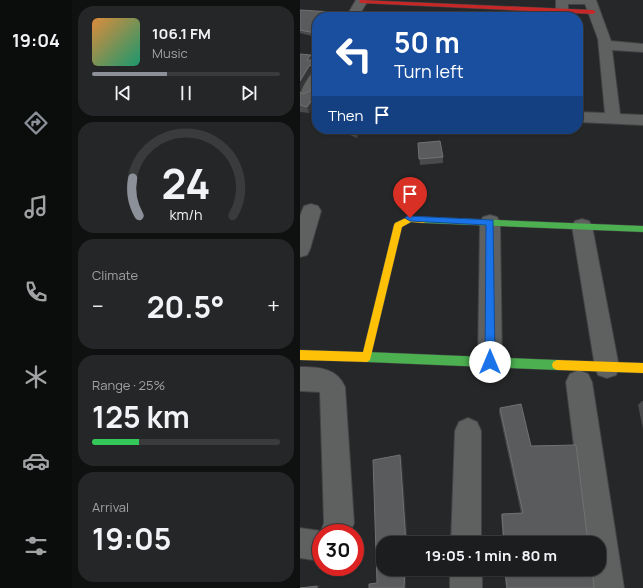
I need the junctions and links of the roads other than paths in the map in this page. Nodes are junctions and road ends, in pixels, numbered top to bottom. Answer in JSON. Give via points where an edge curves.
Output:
{"nodes":[{"id":1,"x":361,"y":1,"type":"edge"},
{"id":2,"x":562,"y":5,"type":"joint"},
{"id":3,"x":591,"y":5,"type":"edge"},
{"id":4,"x":355,"y":12,"type":"edge"},
{"id":5,"x":606,"y":46,"type":"junction"},
{"id":6,"x":643,"y":48,"type":"edge"},
{"id":7,"x":583,"y":117,"type":"edge"},
{"id":8,"x":613,"y":118,"type":"junction"},
{"id":9,"x":643,"y":120,"type":"edge"},
{"id":10,"x":311,"y":211,"type":"dead end"},
{"id":11,"x":490,"y":222,"type":"junction"},
{"id":12,"x":582,"y":226,"type":"junction"},
{"id":13,"x":643,"y":229,"type":"edge"},
{"id":14,"x":300,"y":249,"type":"edge"},
{"id":15,"x":300,"y":355,"type":"edge"},
{"id":16,"x":368,"y":357,"type":"junction"},
{"id":17,"x":490,"y":362,"type":"junction"},
{"id":18,"x":607,"y":367,"type":"junction"},
{"id":19,"x":643,"y":368,"type":"edge"},
{"id":20,"x":300,"y":379,"type":"edge"},
{"id":21,"x":579,"y":382,"type":"dead end"},
{"id":22,"x":468,"y":431,"type":"dead end"},
{"id":23,"x":339,"y":524,"type":"edge"},
{"id":24,"x":466,"y":536,"type":"edge"},
{"id":25,"x":300,"y":543,"type":"edge"},
{"id":26,"x":312,"y":545,"type":"edge"},
{"id":27,"x":466,"y":576,"type":"edge"},
{"id":28,"x":466,"y":588,"type":"edge"},
{"id":29,"x":608,"y":588,"type":"edge"}],
"edges":[{"from":1,"to":2,"type":"street"},
{"from":1,"to":4,"type":"street"},
{"from":2,"to":3,"type":"street","via":[[562,0]]},
{"from":3,"to":5,"type":"street"},
{"from":5,"to":6,"type":"street"},
{"from":5,"to":8,"type":"street"},
{"from":7,"to":8,"type":"street"},
{"from":8,"to":9,"type":"street"},
{"from":10,"to":14,"type":"street"},
{"from":11,"to":12,"type":"street"},
{"from":11,"to":16,"type":"street","via":[[410,218],[398,225]]},
{"from":11,"to":17,"type":"street"},
{"from":12,"to":13,"type":"street"},
{"from":12,"to":18,"type":"street"},
{"from":15,"to":16,"type":"street"},
{"from":16,"to":17,"type":"street"},
{"from":17,"to":18,"type":"street"},
{"from":18,"to":19,"type":"street"},
{"from":20,"to":23,"type":"street","via":[[322,380],[332,387]]},
{"from":21,"to":29,"type":"street"},
{"from":22,"to":24,"type":"street"},
{"from":25,"to":26,"type":"street"},
{"from":27,"to":28,"type":"street"}]}
